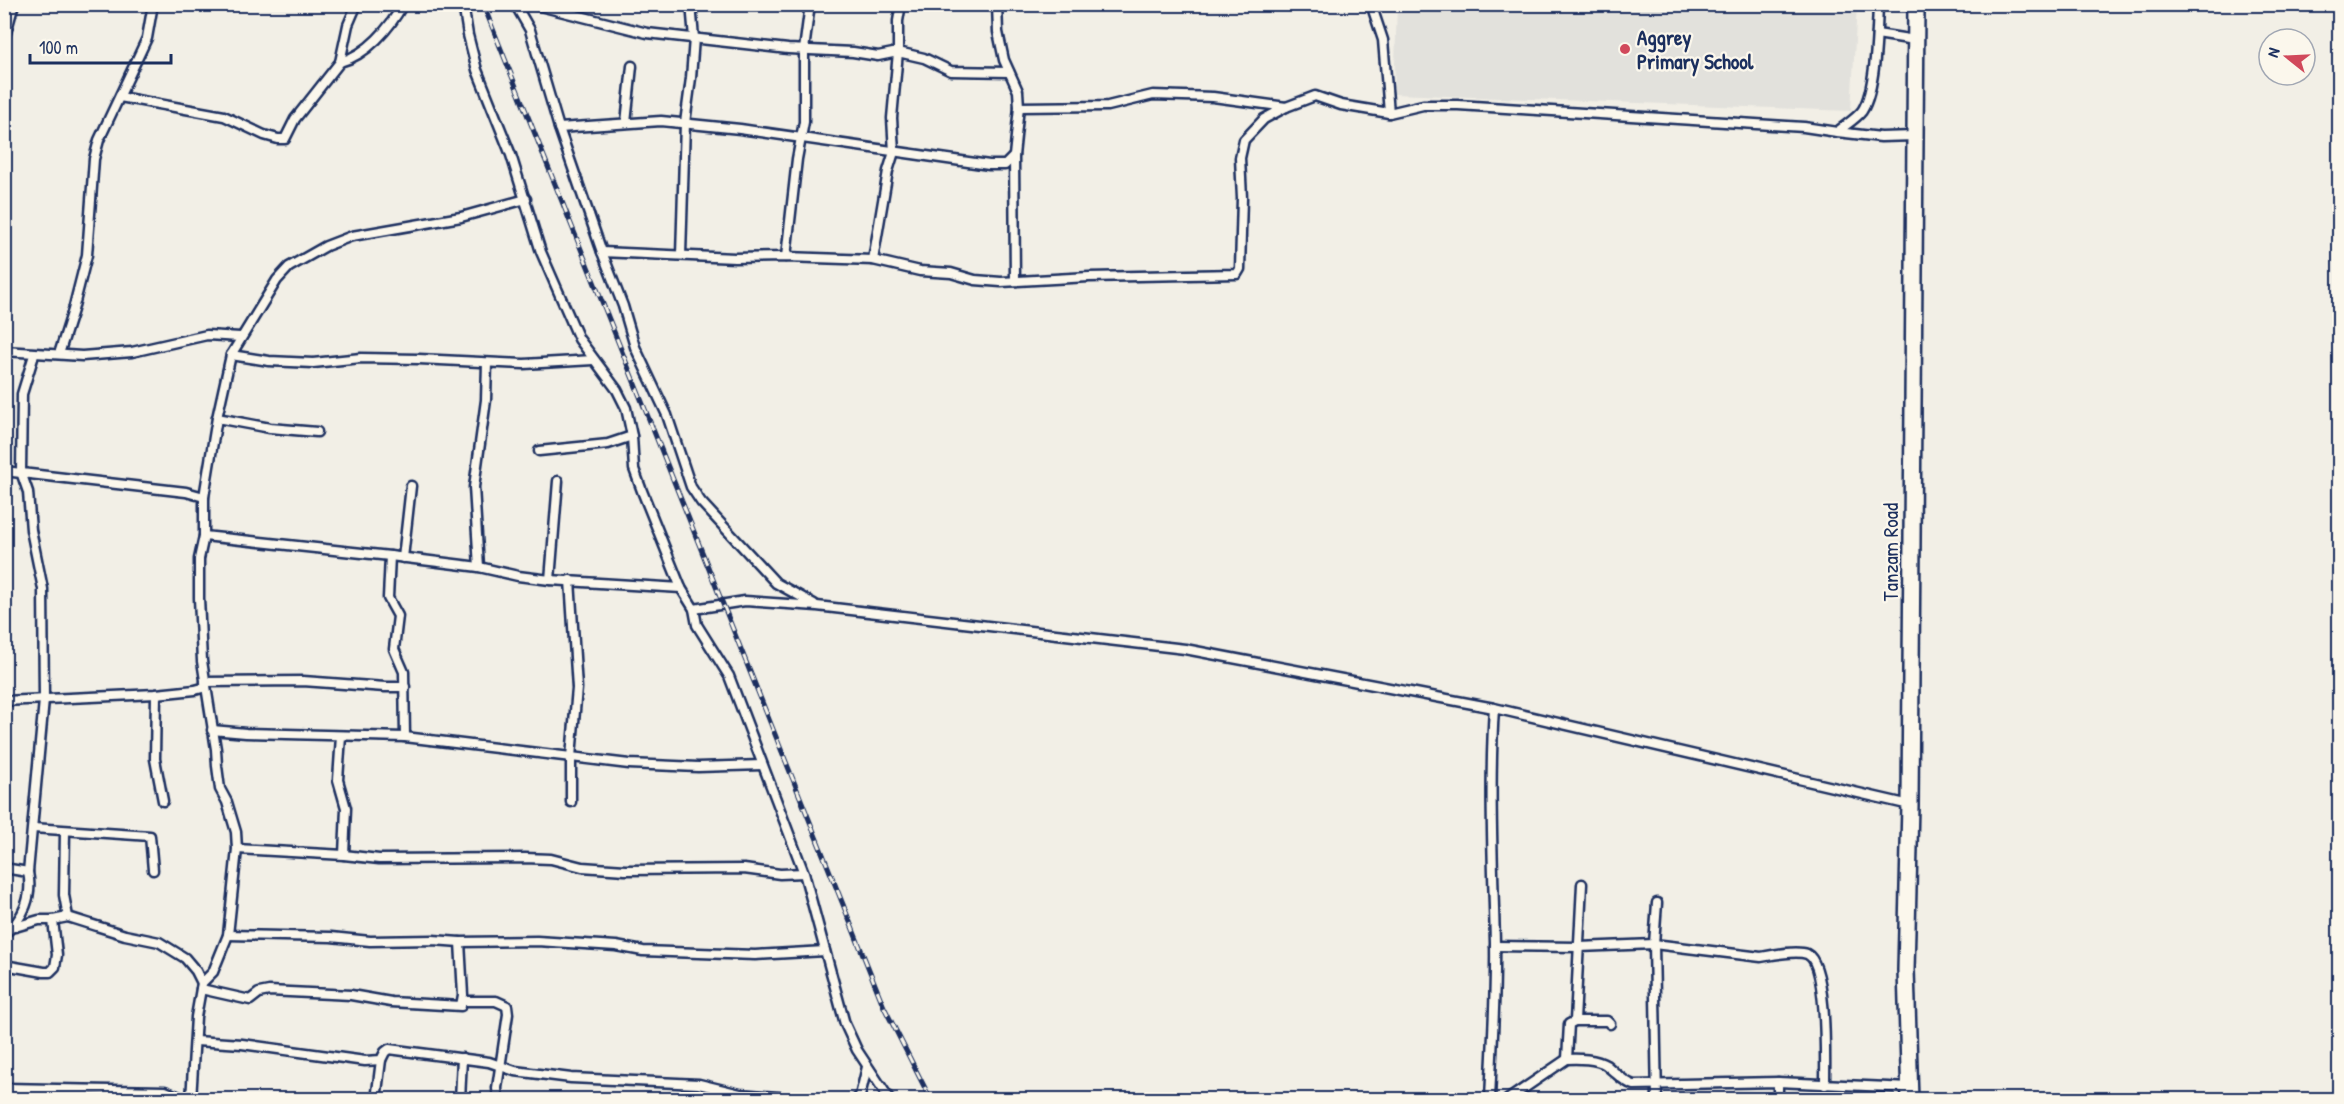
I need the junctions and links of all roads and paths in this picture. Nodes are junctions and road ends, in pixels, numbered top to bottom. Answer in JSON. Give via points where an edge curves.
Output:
{"nodes":[{"id":1,"x":14,"y":4,"type":"edge"},
{"id":2,"x":153,"y":4,"type":"edge"},
{"id":3,"x":357,"y":4,"type":"edge"},
{"id":4,"x":403,"y":4,"type":"edge"},
{"id":5,"x":463,"y":4,"type":"edge"},
{"id":6,"x":515,"y":4,"type":"edge"},
{"id":7,"x":532,"y":4,"type":"edge"},
{"id":8,"x":691,"y":4,"type":"edge"},
{"id":9,"x":810,"y":4,"type":"edge"},
{"id":10,"x":901,"y":4,"type":"edge"},
{"id":11,"x":997,"y":4,"type":"edge"},
{"id":12,"x":1371,"y":4,"type":"edge"},
{"id":13,"x":1878,"y":4,"type":"edge"},
{"id":14,"x":1916,"y":4,"type":"edge"},
{"id":15,"x":1877,"y":34,"type":"junction"},
{"id":16,"x":694,"y":38,"type":"junction"},
{"id":17,"x":4,"y":40,"type":"edge"},
{"id":18,"x":1916,"y":40,"type":"junction"},
{"id":19,"x":804,"y":50,"type":"junction"},
{"id":20,"x":898,"y":52,"type":"junction"},
{"id":21,"x":340,"y":63,"type":"junction"},
{"id":22,"x":632,"y":66,"type":"dead end"},
{"id":23,"x":1009,"y":72,"type":"junction"},
{"id":24,"x":120,"y":97,"type":"junction"},
{"id":25,"x":1286,"y":106,"type":"junction"},
{"id":26,"x":1019,"y":107,"type":"junction"},
{"id":27,"x":1389,"y":113,"type":"junction"},
{"id":28,"x":626,"y":123,"type":"junction"},
{"id":29,"x":685,"y":123,"type":"junction"},
{"id":30,"x":559,"y":128,"type":"junction"},
{"id":31,"x":1837,"y":132,"type":"junction"},
{"id":32,"x":1915,"y":136,"type":"junction"},
{"id":33,"x":800,"y":137,"type":"junction"},
{"id":34,"x":894,"y":152,"type":"junction"},
{"id":35,"x":1014,"y":156,"type":"junction"},
{"id":36,"x":526,"y":198,"type":"junction"},
{"id":37,"x":602,"y":252,"type":"junction"},
{"id":38,"x":681,"y":255,"type":"junction"},
{"id":39,"x":786,"y":256,"type":"junction"},
{"id":40,"x":873,"y":260,"type":"junction"},
{"id":41,"x":1015,"y":281,"type":"junction"},
{"id":42,"x":240,"y":337,"type":"junction"},
{"id":43,"x":4,"y":351,"type":"edge"},
{"id":44,"x":59,"y":354,"type":"junction"},
{"id":45,"x":34,"y":355,"type":"junction"},
{"id":46,"x":231,"y":355,"type":"junction"},
{"id":47,"x":593,"y":360,"type":"junction"},
{"id":48,"x":487,"y":363,"type":"junction"},
{"id":49,"x":217,"y":418,"type":"junction"},
{"id":50,"x":317,"y":432,"type":"dead end"},
{"id":51,"x":632,"y":436,"type":"junction"},
{"id":52,"x":539,"y":452,"type":"dead end"},
{"id":53,"x":4,"y":471,"type":"edge"},
{"id":54,"x":21,"y":472,"type":"junction"},
{"id":55,"x":558,"y":481,"type":"dead end"},
{"id":56,"x":411,"y":486,"type":"dead end"},
{"id":57,"x":204,"y":497,"type":"junction"},
{"id":58,"x":204,"y":536,"type":"junction"},
{"id":59,"x":390,"y":556,"type":"junction"},
{"id":60,"x":403,"y":558,"type":"junction"},
{"id":61,"x":479,"y":567,"type":"junction"},
{"id":62,"x":550,"y":580,"type":"junction"},
{"id":63,"x":570,"y":580,"type":"junction"},
{"id":64,"x":681,"y":588,"type":"junction"},
{"id":65,"x":817,"y":606,"type":"junction"},
{"id":66,"x":693,"y":609,"type":"junction"},
{"id":67,"x":205,"y":684,"type":"junction"},
{"id":68,"x":405,"y":687,"type":"junction"},
{"id":69,"x":156,"y":694,"type":"junction"},
{"id":70,"x":44,"y":700,"type":"junction"},
{"id":71,"x":4,"y":701,"type":"edge"},
{"id":72,"x":1494,"y":708,"type":"junction"},
{"id":73,"x":212,"y":730,"type":"junction"},
{"id":74,"x":341,"y":736,"type":"junction"},
{"id":75,"x":405,"y":737,"type":"junction"},
{"id":76,"x":571,"y":757,"type":"junction"},
{"id":77,"x":762,"y":765,"type":"junction"},
{"id":78,"x":163,"y":801,"type":"dead end"},
{"id":79,"x":571,"y":802,"type":"dead end"},
{"id":80,"x":1910,"y":805,"type":"junction"},
{"id":81,"x":33,"y":828,"type":"junction"},
{"id":82,"x":65,"y":831,"type":"junction"},
{"id":83,"x":237,"y":849,"type":"junction"},
{"id":84,"x":344,"y":855,"type":"junction"},
{"id":85,"x":4,"y":868,"type":"edge"},
{"id":86,"x":153,"y":870,"type":"dead end"},
{"id":87,"x":28,"y":872,"type":"junction"},
{"id":88,"x":804,"y":873,"type":"junction"},
{"id":89,"x":1582,"y":884,"type":"dead end"},
{"id":90,"x":1657,"y":903,"type":"dead end"},
{"id":91,"x":68,"y":916,"type":"junction"},
{"id":92,"x":53,"y":920,"type":"junction"},
{"id":93,"x":15,"y":927,"type":"junction"},
{"id":94,"x":4,"y":934,"type":"edge"},
{"id":95,"x":228,"y":935,"type":"junction"},
{"id":96,"x":460,"y":942,"type":"junction"},
{"id":97,"x":1654,"y":944,"type":"junction"},
{"id":98,"x":1495,"y":946,"type":"junction"},
{"id":99,"x":1579,"y":947,"type":"junction"},
{"id":100,"x":825,"y":951,"type":"junction"},
{"id":101,"x":4,"y":965,"type":"edge"},
{"id":102,"x":202,"y":986,"type":"junction"},
{"id":103,"x":463,"y":1001,"type":"junction"},
{"id":104,"x":1575,"y":1021,"type":"junction"},
{"id":105,"x":1610,"y":1024,"type":"dead end"},
{"id":106,"x":196,"y":1041,"type":"junction"},
{"id":107,"x":462,"y":1058,"type":"junction"},
{"id":108,"x":1567,"y":1059,"type":"junction"},
{"id":109,"x":381,"y":1060,"type":"junction"},
{"id":110,"x":500,"y":1066,"type":"junction"},
{"id":111,"x":867,"y":1066,"type":"junction"},
{"id":112,"x":1778,"y":1082,"type":"junction"},
{"id":113,"x":1657,"y":1084,"type":"junction"},
{"id":114,"x":1825,"y":1085,"type":"junction"},
{"id":115,"x":4,"y":1088,"type":"edge"},
{"id":116,"x":1910,"y":1094,"type":"edge"},
{"id":117,"x":189,"y":1100,"type":"edge"},
{"id":118,"x":376,"y":1100,"type":"edge"},
{"id":119,"x":460,"y":1100,"type":"edge"},
{"id":120,"x":498,"y":1100,"type":"edge"},
{"id":121,"x":817,"y":1100,"type":"edge"},
{"id":122,"x":855,"y":1100,"type":"edge"},
{"id":123,"x":890,"y":1100,"type":"edge"},
{"id":124,"x":1490,"y":1100,"type":"edge"},
{"id":125,"x":1507,"y":1100,"type":"edge"},
{"id":126,"x":1657,"y":1100,"type":"edge"},
{"id":127,"x":1778,"y":1100,"type":"edge"}],
"edges":[{"from":1,"to":17,"type":"street"},
{"from":2,"to":24,"type":"street","via":[[147,38]]},
{"from":3,"to":21,"type":"street"},
{"from":4,"to":21,"type":"street","via":[[370,45]]},
{"from":5,"to":36,"type":"street","via":[[477,70]]},
{"from":6,"to":30,"type":"street","via":[[530,30]]},
{"from":7,"to":16,"type":"street","via":[[646,33]]},
{"from":8,"to":16,"type":"street"},
{"from":9,"to":19,"type":"street"},
{"from":10,"to":20,"type":"street"},
{"from":11,"to":23,"type":"street","via":[[998,32]]},
{"from":12,"to":27,"type":"street","via":[[1383,39]]},
{"from":13,"to":15,"type":"street"},
{"from":14,"to":18,"type":"highway","name":"Tanzam Road"},
{"from":15,"to":18,"type":"street"},
{"from":15,"to":31,"type":"street","via":[[1864,108]]},
{"from":16,"to":19,"type":"street"},
{"from":16,"to":29,"type":"street"},
{"from":18,"to":32,"type":"highway","name":"Tanzam Road"},
{"from":19,"to":20,"type":"street","via":[[878,56]]},
{"from":19,"to":33,"type":"street","via":[[806,98]]},
{"from":20,"to":23,"type":"street","via":[[924,58],[951,71]]},
{"from":20,"to":34,"type":"street","via":[[892,118]]},
{"from":21,"to":24,"type":"street","via":[[295,119],[285,139],[264,135],[224,116]]},
{"from":22,"to":28,"type":"street"},
{"from":23,"to":26,"type":"street","via":[[1018,91]]},
{"from":24,"to":44,"type":"street","via":[[94,159],[87,255]]},
{"from":25,"to":26,"type":"street","via":[[1152,95],[1108,106]]},
{"from":25,"to":27,"type":"street","via":[[1316,96],[1341,105]]},
{"from":25,"to":41,"type":"street","via":[[1264,120],[1244,141],[1240,158],[1242,198],[1237,274]]},
{"from":26,"to":35,"type":"street"},
{"from":27,"to":31,"type":"street","via":[[1423,105],[1499,106]]},
{"from":28,"to":29,"type":"street"},
{"from":28,"to":30,"type":"street"},
{"from":29,"to":33,"type":"street"},
{"from":29,"to":38,"type":"street"},
{"from":30,"to":37,"type":"street"},
{"from":31,"to":32,"type":"street"},
{"from":32,"to":80,"type":"highway","name":"Tanzam Road"},
{"from":33,"to":34,"type":"street"},
{"from":33,"to":39,"type":"street"},
{"from":34,"to":35,"type":"street","via":[[989,165],[1005,165]]},
{"from":34,"to":40,"type":"street"},
{"from":35,"to":41,"type":"street"},
{"from":36,"to":42,"type":"street","via":[[461,217],[352,236],[326,246],[289,267]]},
{"from":36,"to":47,"type":"street","via":[[546,262],[579,339]]},
{"from":37,"to":38,"type":"street"},
{"from":37,"to":65,"type":"street","via":[[635,347],[667,415],[691,487],[776,583]]},
{"from":38,"to":39,"type":"street"},
{"from":39,"to":40,"type":"street"},
{"from":40,"to":41,"type":"street","via":[[975,280]]},
{"from":42,"to":44,"type":"street","via":[[207,335],[105,355]]},
{"from":42,"to":46,"type":"street"},
{"from":43,"to":45,"type":"street"},
{"from":44,"to":45,"type":"street"},
{"from":45,"to":54,"type":"street","via":[[22,393]]},
{"from":46,"to":48,"type":"street","via":[[269,362],[373,358]]},
{"from":46,"to":49,"type":"street"},
{"from":47,"to":48,"type":"street"},
{"from":47,"to":51,"type":"street","via":[[617,390]]},
{"from":48,"to":61,"type":"street","via":[[474,487]]},
{"from":49,"to":50,"type":"street","via":[[270,429]]},
{"from":49,"to":57,"type":"street"},
{"from":51,"to":52,"type":"street","via":[[608,444]]},
{"from":51,"to":64,"type":"street","via":[[634,469]]},
{"from":53,"to":54,"type":"street"},
{"from":54,"to":57,"type":"street"},
{"from":54,"to":70,"type":"street","via":[[43,589]]},
{"from":55,"to":62,"type":"street"},
{"from":56,"to":60,"type":"street"},
{"from":57,"to":58,"type":"street"},
{"from":58,"to":59,"type":"street"},
{"from":58,"to":67,"type":"street","via":[[199,559],[199,598]]},
{"from":59,"to":60,"type":"street"},
{"from":59,"to":68,"type":"street","via":[[388,598],[398,616],[394,649],[404,672]]},
{"from":60,"to":61,"type":"street"},
{"from":61,"to":62,"type":"street"},
{"from":62,"to":63,"type":"street"},
{"from":63,"to":64,"type":"street"},
{"from":63,"to":76,"type":"street","via":[[577,688]]},
{"from":64,"to":66,"type":"street"},
{"from":65,"to":66,"type":"street","via":[[745,601]]},
{"from":65,"to":72,"type":"street","via":[[1185,649]]},
{"from":66,"to":77,"type":"street","via":[[697,625],[729,676]]},
{"from":67,"to":68,"type":"street","via":[[303,681]]},
{"from":67,"to":69,"type":"street","via":[[195,690]]},
{"from":67,"to":73,"type":"street"},
{"from":68,"to":75,"type":"street"},
{"from":69,"to":70,"type":"street"},
{"from":69,"to":78,"type":"street","via":[[155,759]]},
{"from":70,"to":71,"type":"street"},
{"from":70,"to":81,"type":"street"},
{"from":72,"to":80,"type":"street"},
{"from":72,"to":98,"type":"street","via":[[1491,826]]},
{"from":73,"to":74,"type":"street"},
{"from":73,"to":83,"type":"street","via":[[220,789],[236,832]]},
{"from":74,"to":75,"type":"street"},
{"from":74,"to":84,"type":"street","via":[[338,780],[346,808]]},
{"from":75,"to":76,"type":"street"},
{"from":76,"to":77,"type":"street","via":[[698,767]]},
{"from":76,"to":79,"type":"street"},
{"from":77,"to":88,"type":"street"},
{"from":80,"to":116,"type":"highway","name":"Tanzam Road","via":[[1906,970]]},
{"from":81,"to":82,"type":"street"},
{"from":81,"to":87,"type":"street"},
{"from":82,"to":86,"type":"street","via":[[150,836]]},
{"from":82,"to":91,"type":"street","via":[[64,896]]},
{"from":83,"to":84,"type":"street"},
{"from":83,"to":95,"type":"street"},
{"from":84,"to":88,"type":"street","via":[[386,859],[551,859],[582,867],[625,870]]},
{"from":85,"to":87,"type":"street"},
{"from":87,"to":93,"type":"street","via":[[29,899]]},
{"from":88,"to":100,"type":"street"},
{"from":89,"to":99,"type":"street"},
{"from":90,"to":97,"type":"street"},
{"from":91,"to":92,"type":"street"},
{"from":91,"to":102,"type":"street","via":[[159,942],[185,958]]},
{"from":92,"to":93,"type":"street"},
{"from":92,"to":101,"type":"street","via":[[57,955],[50,972]]},
{"from":93,"to":94,"type":"street"},
{"from":95,"to":96,"type":"street"},
{"from":95,"to":102,"type":"street","via":[[213,972]]},
{"from":96,"to":100,"type":"street","via":[[537,941],[643,951],[755,955]]},
{"from":96,"to":103,"type":"street"},
{"from":97,"to":99,"type":"street"},
{"from":97,"to":113,"type":"street"},
{"from":97,"to":114,"type":"street","via":[[1761,957],[1805,953],[1813,959],[1822,991]]},
{"from":98,"to":99,"type":"street"},
{"from":98,"to":124,"type":"street"},
{"from":99,"to":104,"type":"street"},
{"from":100,"to":111,"type":"street","via":[[845,1024]]},
{"from":102,"to":103,"type":"street","via":[[250,1000],[269,991],[351,995],[440,1006],[461,1006]]},
{"from":102,"to":106,"type":"street"},
{"from":103,"to":110,"type":"street","via":[[496,1001],[507,1006]]},
{"from":104,"to":105,"type":"street"},
{"from":104,"to":108,"type":"street","via":[[1568,1028]]},
{"from":106,"to":109,"type":"street"},
{"from":106,"to":117,"type":"street"},
{"from":107,"to":109,"type":"street","via":[[389,1049]]},
{"from":107,"to":110,"type":"street"},
{"from":107,"to":119,"type":"street"},
{"from":108,"to":113,"type":"street","via":[[1601,1062],[1630,1084]]},
{"from":108,"to":125,"type":"street"},
{"from":109,"to":118,"type":"street"},
{"from":110,"to":120,"type":"street"},
{"from":110,"to":121,"type":"street","via":[[571,1078],[699,1084],[740,1094]]},
{"from":111,"to":122,"type":"street","via":[[860,1096]]},
{"from":111,"to":123,"type":"street"},
{"from":112,"to":113,"type":"street"},
{"from":112,"to":114,"type":"street"},
{"from":112,"to":127,"type":"street"},
{"from":113,"to":126,"type":"street"},
{"from":114,"to":116,"type":"street"},
{"from":115,"to":117,"type":"street","via":[[155,1091]]}]}
